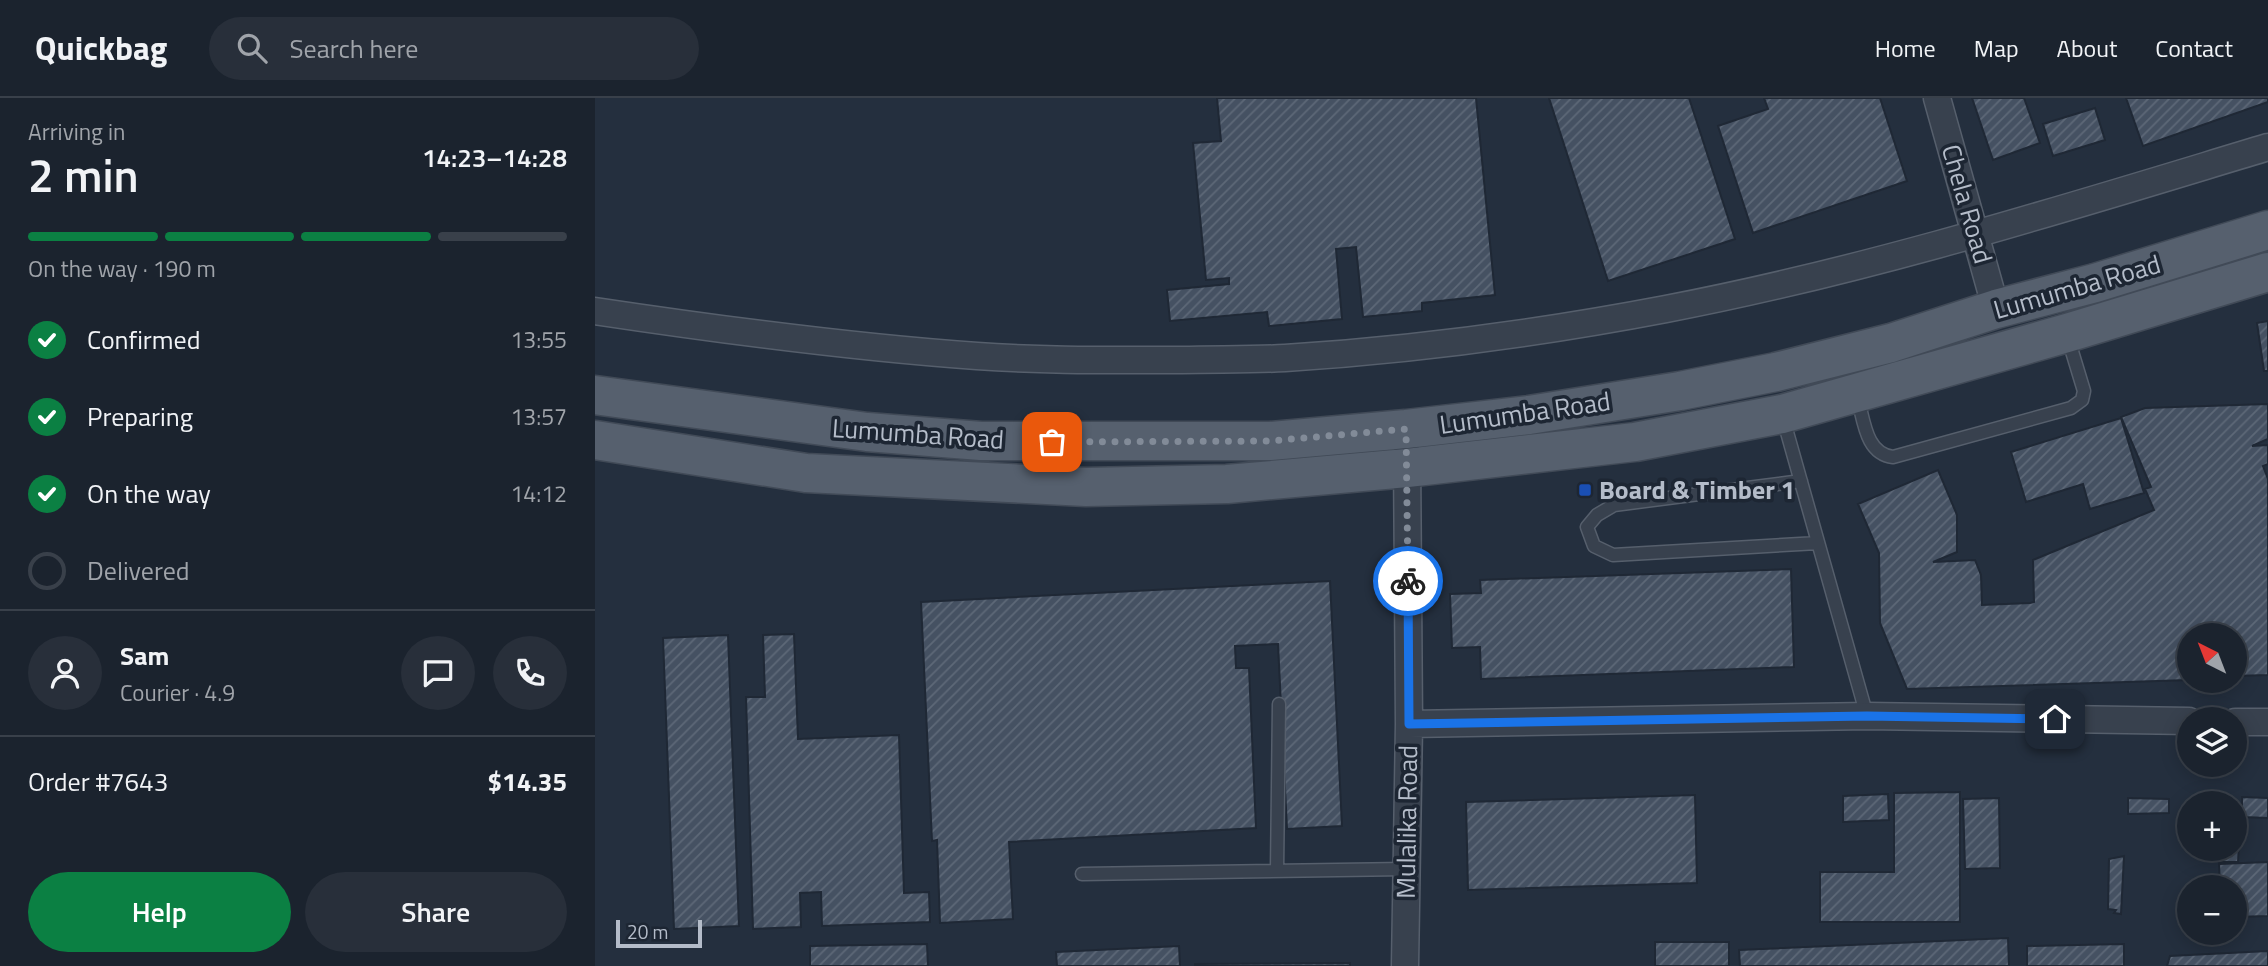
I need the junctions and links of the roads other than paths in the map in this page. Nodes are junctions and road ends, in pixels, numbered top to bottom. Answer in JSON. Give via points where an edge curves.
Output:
{"nodes":[{"id":1,"x":1937,"y":98,"type":"edge"},
{"id":2,"x":2268,"y":147,"type":"edge"},
{"id":3,"x":2268,"y":230,"type":"edge"},
{"id":4,"x":1976,"y":234,"type":"junction"},
{"id":5,"x":2268,"y":272,"type":"edge"},
{"id":6,"x":1996,"y":309,"type":"junction"},
{"id":7,"x":595,"y":312,"type":"edge"},
{"id":8,"x":2067,"y":333,"type":"junction"},
{"id":9,"x":1856,"y":393,"type":"junction"},
{"id":10,"x":595,"y":395,"type":"edge"},
{"id":11,"x":1782,"y":414,"type":"junction"},
{"id":12,"x":1406,"y":429,"type":"junction"},
{"id":13,"x":595,"y":440,"type":"edge"},
{"id":14,"x":1407,"y":468,"type":"junction"},
{"id":15,"x":1801,"y":481,"type":"junction"},
{"id":16,"x":1818,"y":543,"type":"junction"},
{"id":17,"x":1279,"y":704,"type":"dead end"},
{"id":18,"x":1867,"y":716,"type":"junction"},
{"id":19,"x":2177,"y":721,"type":"edge"},
{"id":20,"x":2247,"y":722,"type":"edge"},
{"id":21,"x":2268,"y":722,"type":"edge"},
{"id":22,"x":1409,"y":724,"type":"junction"},
{"id":23,"x":1405,"y":869,"type":"junction"},
{"id":24,"x":1277,"y":871,"type":"junction"},
{"id":25,"x":1082,"y":874,"type":"dead end"},
{"id":26,"x":1405,"y":966,"type":"edge"}],
"edges":[{"from":1,"to":4,"type":"street","name":"Chela Road"},
{"from":2,"to":4,"type":"street"},
{"from":3,"to":6,"type":"main road","name":"Lumumba Road"},
{"from":4,"to":6,"type":"street","name":"Chela Road"},
{"from":4,"to":7,"type":"street","via":[[1656,311],[1402,349],[1279,359],[982,357],[825,343]]},
{"from":5,"to":8,"type":"main road","name":"Lumumba Road"},
{"from":6,"to":12,"type":"main road","name":"Lumumba Road","via":[[1891,343],[1776,372],[1529,415]]},
{"from":8,"to":9,"type":"main road","name":"Lumumba Road"},
{"from":8,"to":9,"type":"lane","via":[[2084,391],[2082,400],[2071,408],[1893,457],[1874,449]]},
{"from":9,"to":11,"type":"main road","name":"Lumumba Road"},
{"from":10,"to":12,"type":"main road","name":"Lumumba Road","via":[[867,432],[981,441],[1270,441]]},
{"from":11,"to":14,"type":"main road","name":"Lumumba Road","via":[[1635,442]]},
{"from":11,"to":15,"type":"lane"},
{"from":12,"to":14,"type":"street","name":"Mulalika Road"},
{"from":13,"to":14,"type":"main road","name":"Lumumba Road","via":[[806,473],[1086,487],[1227,484]]},
{"from":14,"to":22,"type":"street","name":"Mulalika Road"},
{"from":15,"to":16,"type":"lane"},
{"from":15,"to":16,"type":"lane","via":[[1614,505],[1597,514],[1587,527],[1594,546],[1613,555]]},
{"from":16,"to":18,"type":"lane"},
{"from":17,"to":24,"type":"lane"},
{"from":18,"to":19,"type":"street"},
{"from":18,"to":22,"type":"street"},
{"from":20,"to":21,"type":"street"},
{"from":22,"to":23,"type":"street","name":"Mulalika Road"},
{"from":23,"to":24,"type":"lane"},
{"from":23,"to":26,"type":"street","name":"Mulalika Road"},
{"from":24,"to":25,"type":"lane"}]}
